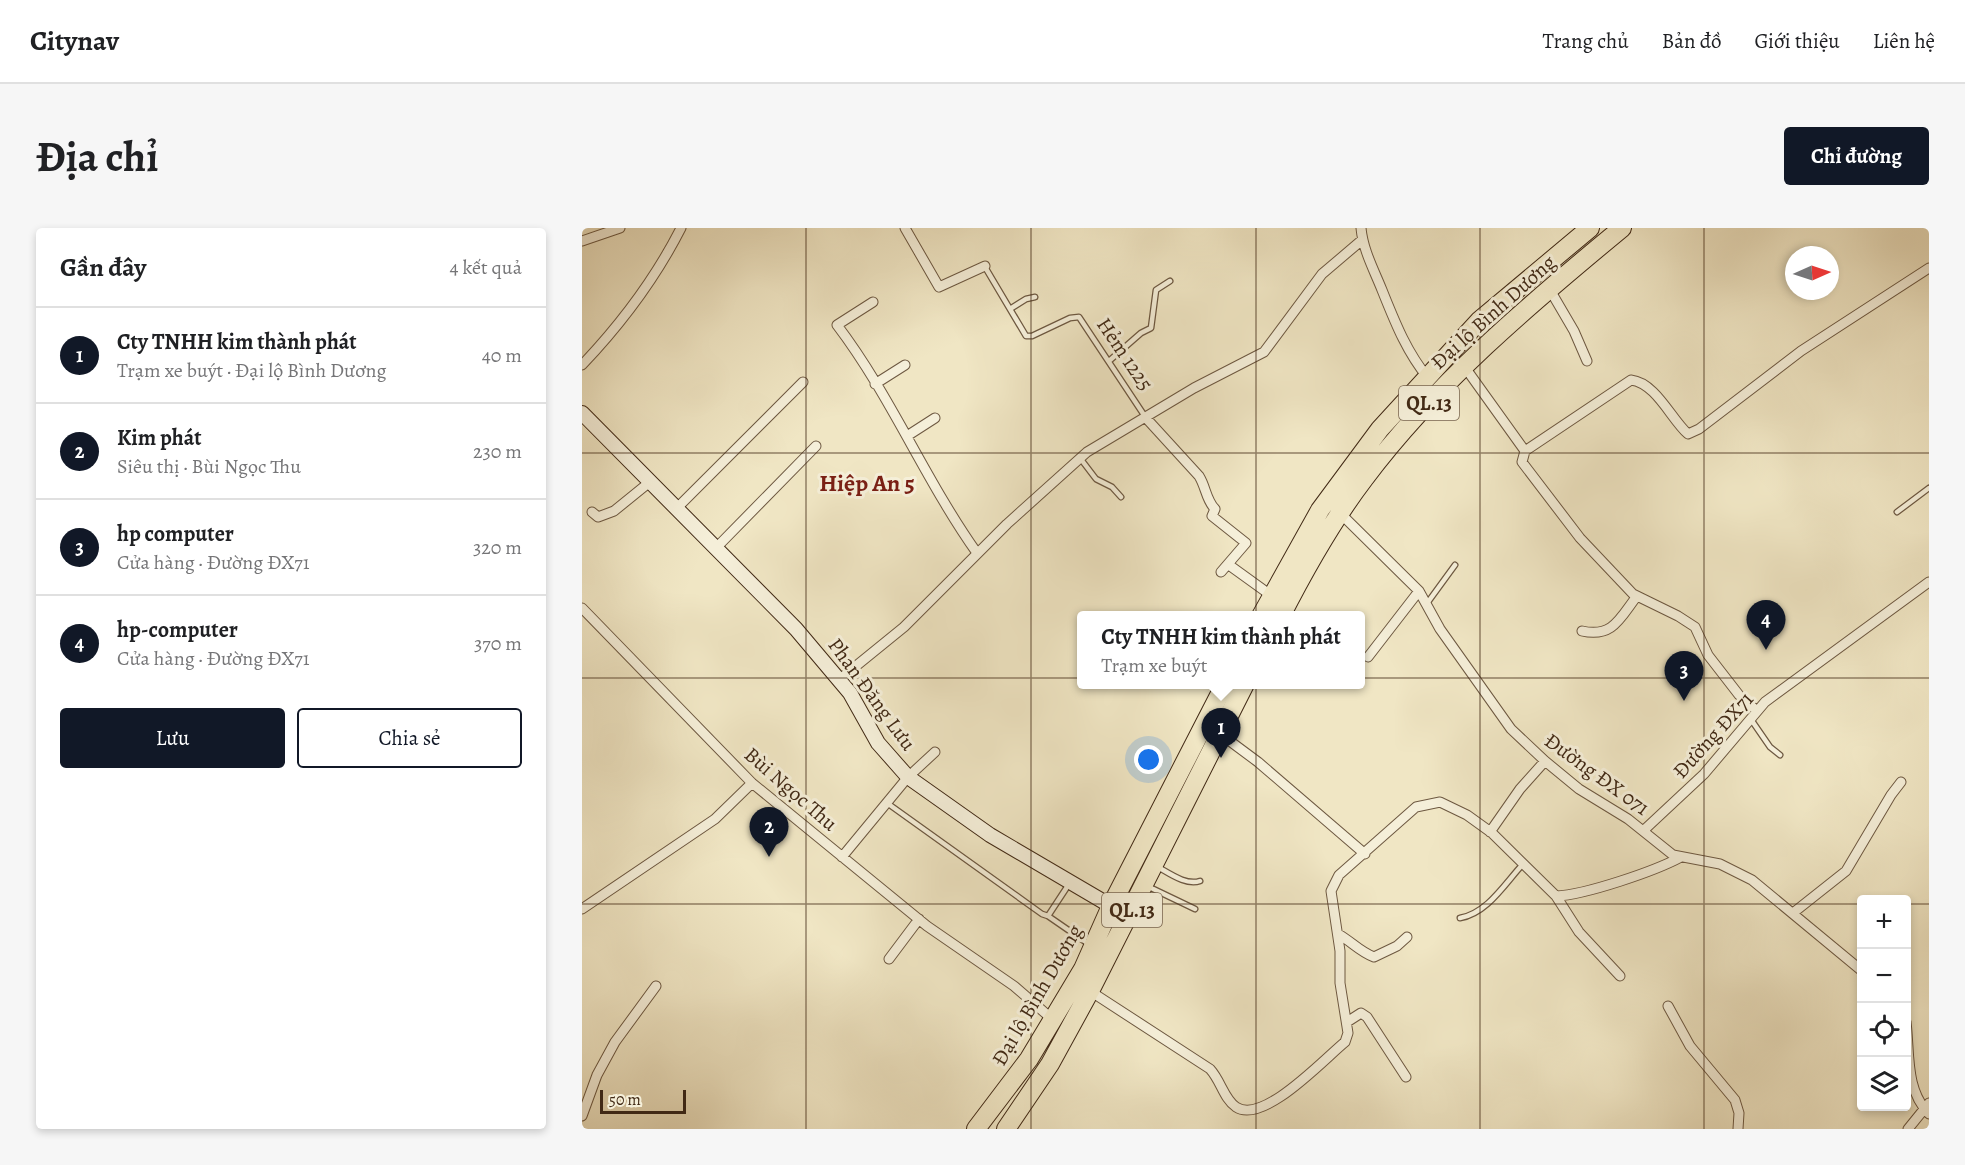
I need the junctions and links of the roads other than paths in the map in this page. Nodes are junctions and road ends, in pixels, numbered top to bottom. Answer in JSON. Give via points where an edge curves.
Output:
{"nodes":[{"id":1,"x":620,"y":228,"type":"edge"},
{"id":2,"x":681,"y":228,"type":"edge"},
{"id":3,"x":906,"y":228,"type":"edge"},
{"id":4,"x":1361,"y":228,"type":"edge"},
{"id":5,"x":1590,"y":228,"type":"edge"},
{"id":6,"x":1622,"y":228,"type":"edge"},
{"id":7,"x":1362,"y":240,"type":"junction"},
{"id":8,"x":582,"y":241,"type":"edge"},
{"id":9,"x":985,"y":266,"type":"joint"},
{"id":10,"x":1929,"y":268,"type":"edge"},
{"id":11,"x":1170,"y":280,"type":"dead end"},
{"id":12,"x":1550,"y":290,"type":"junction"},
{"id":13,"x":1035,"y":297,"type":"dead end"},
{"id":14,"x":873,"y":302,"type":"dead end"},
{"id":15,"x":1010,"y":309,"type":"junction"},
{"id":16,"x":1108,"y":361,"type":"junction"},
{"id":17,"x":1587,"y":361,"type":"dead end"},
{"id":18,"x":582,"y":365,"type":"edge"},
{"id":19,"x":905,"y":365,"type":"dead end"},
{"id":20,"x":1464,"y":366,"type":"junction"},
{"id":21,"x":1428,"y":378,"type":"junction"},
{"id":22,"x":803,"y":382,"type":"dead end"},
{"id":23,"x":875,"y":384,"type":"junction"},
{"id":24,"x":582,"y":413,"type":"edge"},
{"id":25,"x":935,"y":418,"type":"dead end"},
{"id":26,"x":1146,"y":418,"type":"junction"},
{"id":27,"x":907,"y":436,"type":"junction"},
{"id":28,"x":816,"y":446,"type":"dead end"},
{"id":29,"x":1525,"y":450,"type":"junction"},
{"id":30,"x":1080,"y":458,"type":"junction"},
{"id":31,"x":651,"y":481,"type":"junction"},
{"id":32,"x":1929,"y":488,"type":"edge"},
{"id":33,"x":1121,"y":497,"type":"dead end"},
{"id":34,"x":678,"y":508,"type":"junction"},
{"id":35,"x":592,"y":512,"type":"dead end"},
{"id":36,"x":1897,"y":512,"type":"dead end"},
{"id":37,"x":1341,"y":514,"type":"junction"},
{"id":38,"x":716,"y":548,"type":"junction"},
{"id":39,"x":977,"y":553,"type":"junction"},
{"id":40,"x":1229,"y":565,"type":"junction"},
{"id":41,"x":1455,"y":565,"type":"dead end"},
{"id":42,"x":1221,"y":572,"type":"dead end"},
{"id":43,"x":1929,"y":582,"type":"edge"},
{"id":44,"x":1419,"y":591,"type":"junction"},
{"id":45,"x":1272,"y":596,"type":"junction"},
{"id":46,"x":1637,"y":596,"type":"junction"},
{"id":47,"x":1428,"y":602,"type":"junction"},
{"id":48,"x":582,"y":608,"type":"edge"},
{"id":49,"x":1263,"y":611,"type":"edge"},
{"id":50,"x":1283,"y":611,"type":"edge"},
{"id":51,"x":1582,"y":631,"type":"dead end"},
{"id":52,"x":1368,"y":657,"type":"dead end"},
{"id":53,"x":840,"y":678,"type":"junction"},
{"id":54,"x":1222,"y":689,"type":"edge"},
{"id":55,"x":1242,"y":689,"type":"edge"},
{"id":56,"x":1754,"y":714,"type":"junction"},
{"id":57,"x":1219,"y":734,"type":"junction"},
{"id":58,"x":935,"y":752,"type":"dead end"},
{"id":59,"x":1780,"y":755,"type":"dead end"},
{"id":60,"x":1545,"y":761,"type":"junction"},
{"id":61,"x":908,"y":777,"type":"junction"},
{"id":62,"x":1901,"y":782,"type":"dead end"},
{"id":63,"x":752,"y":783,"type":"junction"},
{"id":64,"x":887,"y":803,"type":"junction"},
{"id":65,"x":1643,"y":831,"type":"junction"},
{"id":66,"x":1490,"y":832,"type":"junction"},
{"id":67,"x":1365,"y":854,"type":"junction"},
{"id":68,"x":842,"y":857,"type":"junction"},
{"id":69,"x":1681,"y":857,"type":"junction"},
{"id":70,"x":1524,"y":863,"type":"junction"},
{"id":71,"x":1154,"y":865,"type":"junction"},
{"id":72,"x":1200,"y":881,"type":"dead end"},
{"id":73,"x":1070,"y":882,"type":"junction"},
{"id":74,"x":1144,"y":885,"type":"junction"},
{"id":75,"x":1556,"y":896,"type":"junction"},
{"id":76,"x":1112,"y":906,"type":"junction"},
{"id":77,"x":582,"y":909,"type":"edge"},
{"id":78,"x":1195,"y":909,"type":"dead end"},
{"id":79,"x":1793,"y":914,"type":"junction"},
{"id":80,"x":1048,"y":916,"type":"junction"},
{"id":81,"x":1460,"y":918,"type":"dead end"},
{"id":82,"x":919,"y":919,"type":"junction"},
{"id":83,"x":1338,"y":934,"type":"junction"},
{"id":84,"x":1407,"y":937,"type":"dead end"},
{"id":85,"x":1093,"y":947,"type":"junction"},
{"id":86,"x":889,"y":959,"type":"dead end"},
{"id":87,"x":1857,"y":967,"type":"edge"},
{"id":88,"x":1620,"y":976,"type":"dead end"},
{"id":89,"x":656,"y":986,"type":"dead end"},
{"id":90,"x":1090,"y":991,"type":"junction"},
{"id":91,"x":1668,"y":1005,"type":"dead end"},
{"id":92,"x":1052,"y":1019,"type":"junction"},
{"id":93,"x":1347,"y":1022,"type":"junction"},
{"id":94,"x":1908,"y":1057,"type":"edge"},
{"id":95,"x":1406,"y":1077,"type":"dead end"},
{"id":96,"x":1928,"y":1109,"type":"edge"},
{"id":97,"x":582,"y":1116,"type":"edge"},
{"id":98,"x":976,"y":1129,"type":"edge"},
{"id":99,"x":1006,"y":1129,"type":"edge"},
{"id":100,"x":1738,"y":1129,"type":"edge"},
{"id":101,"x":1908,"y":1129,"type":"edge"}],
"edges":[{"from":1,"to":8,"type":"street"},
{"from":2,"to":18,"type":"street","via":[[663,264],[630,311]]},
{"from":3,"to":9,"type":"street","name":"Hẻm 1225","via":[[939,287]]},
{"from":4,"to":7,"type":"street"},
{"from":5,"to":21,"type":"highway","name":"Đại lộ Bình Dương","number":"QL.13","via":[[1479,321]]},
{"from":6,"to":12,"type":"highway","name":"Đại lộ Bình Dương","number":"QL.13"},
{"from":7,"to":21,"type":"street","via":[[1401,338]]},
{"from":7,"to":26,"type":"street","via":[[1323,274],[1264,352]]},
{"from":9,"to":15,"type":"lane","name":"Hẻm 1225"},
{"from":10,"to":29,"type":"street","via":[[1801,351],[1688,434],[1655,394],[1631,380]]},
{"from":11,"to":16,"type":"lane","via":[[1155,290],[1151,328]]},
{"from":12,"to":17,"type":"street"},
{"from":12,"to":20,"type":"highway","name":"Đại lộ Bình Dương","number":"QL.13"},
{"from":13,"to":15,"type":"lane"},
{"from":14,"to":23,"type":"street","via":[[837,325]]},
{"from":15,"to":16,"type":"lane","name":"Hẻm 1225","via":[[1026,336],[1078,317]]},
{"from":16,"to":26,"type":"lane","name":"Hẻm 1225"},
{"from":19,"to":23,"type":"street"},
{"from":20,"to":29,"type":"street"},
{"from":20,"to":37,"type":"highway","name":"Đại lộ Bình Dương","number":"QL.13","via":[[1403,431]]},
{"from":21,"to":45,"type":"highway","name":"Đại lộ Bình Dương","number":"QL.13","via":[[1380,429],[1320,510]]},
{"from":22,"to":34,"type":"street"},
{"from":23,"to":27,"type":"street"},
{"from":24,"to":31,"type":"street","name":"Phan Đăng Lưu"},
{"from":25,"to":27,"type":"street"},
{"from":26,"to":30,"type":"street"},
{"from":26,"to":40,"type":"street","name":"Hẻm 1225","via":[[1199,476],[1209,503],[1215,508],[1212,516],[1246,543]]},
{"from":27,"to":39,"type":"street","via":[[948,512]]},
{"from":28,"to":38,"type":"street"},
{"from":29,"to":46,"type":"street","via":[[1522,462],[1580,538]]},
{"from":30,"to":33,"type":"lane","via":[[1096,479],[1112,486]]},
{"from":30,"to":39,"type":"street"},
{"from":31,"to":34,"type":"street","name":"Phan Đăng Lưu"},
{"from":31,"to":35,"type":"street","via":[[614,511],[598,517]]},
{"from":32,"to":36,"type":"lane"},
{"from":34,"to":38,"type":"street","name":"Phan Đăng Lưu"},
{"from":37,"to":44,"type":"street","name":"Đường ĐX 071"},
{"from":37,"to":50,"type":"highway","name":"Đại lộ Bình Dương","number":"QL.13"},
{"from":38,"to":53,"type":"street","name":"Phan Đăng Lưu"},
{"from":39,"to":53,"type":"street","via":[[904,627]]},
{"from":40,"to":42,"type":"street"},
{"from":40,"to":45,"type":"street"},
{"from":41,"to":47,"type":"lane"},
{"from":43,"to":56,"type":"street","name":"Đường ĐX71"},
{"from":44,"to":47,"type":"street","name":"Đường ĐX 071"},
{"from":44,"to":52,"type":"street"},
{"from":45,"to":49,"type":"highway","name":"Đại lộ Bình Dương","number":"QL.13"},
{"from":46,"to":51,"type":"street","via":[[1612,628],[1597,634]]},
{"from":46,"to":56,"type":"street","via":[[1695,627],[1708,655]]},
{"from":47,"to":60,"type":"street","name":"Đường ĐX 071","via":[[1440,629],[1511,729]]},
{"from":48,"to":63,"type":"street","name":"Bùi Ngọc Thu"},
{"from":53,"to":61,"type":"street","name":"Phan Đăng Lưu","via":[[878,743]]},
{"from":54,"to":76,"type":"highway","name":"Đại lộ Bình Dương","number":"QL.13"},
{"from":55,"to":57,"type":"highway","name":"Đại lộ Bình Dương","number":"QL.13"},
{"from":56,"to":59,"type":"lane","via":[[1770,747]]},
{"from":56,"to":65,"type":"street","name":"Đường ĐX71","via":[[1704,774]]},
{"from":57,"to":67,"type":"street"},
{"from":57,"to":71,"type":"highway","name":"Đại lộ Bình Dương","number":"QL.13"},
{"from":58,"to":61,"type":"street"},
{"from":60,"to":65,"type":"street","name":"Đường ĐX 071","via":[[1579,789]]},
{"from":60,"to":66,"type":"street"},
{"from":61,"to":64,"type":"street"},
{"from":61,"to":73,"type":"street","name":"Phan Đăng Lưu","via":[[990,835]]},
{"from":62,"to":79,"type":"street","via":[[1846,871]]},
{"from":63,"to":68,"type":"street","name":"Bùi Ngọc Thu"},
{"from":63,"to":77,"type":"street","via":[[715,819]]},
{"from":64,"to":68,"type":"street"},
{"from":64,"to":80,"type":"lane"},
{"from":65,"to":69,"type":"street","name":"Đường ĐX 071","via":[[1656,844]]},
{"from":66,"to":67,"type":"street","via":[[1450,806],[1425,803]]},
{"from":66,"to":70,"type":"street"},
{"from":67,"to":83,"type":"street","via":[[1335,880],[1331,891]]},
{"from":68,"to":82,"type":"street","name":"Bùi Ngọc Thu"},
{"from":69,"to":75,"type":"street","via":[[1658,870]]},
{"from":69,"to":79,"type":"street","name":"Đường ĐX 071","via":[[1720,864],[1752,880]]},
{"from":70,"to":75,"type":"street"},
{"from":70,"to":81,"type":"lane","via":[[1484,908]]},
{"from":71,"to":72,"type":"lane","via":[[1183,880]]},
{"from":71,"to":74,"type":"highway","name":"Đại lộ Bình Dương","number":"QL.13"},
{"from":73,"to":76,"type":"street","name":"Phan Đăng Lưu"},
{"from":73,"to":80,"type":"lane"},
{"from":74,"to":78,"type":"lane"},
{"from":74,"to":90,"type":"highway","name":"Đại lộ Bình Dương","number":"QL.13"},
{"from":75,"to":88,"type":"street","via":[[1579,932]]},
{"from":76,"to":85,"type":"highway","name":"Đại lộ Bình Dương","number":"QL.13"},
{"from":79,"to":87,"type":"street","name":"Đường ĐX 071"},
{"from":80,"to":85,"type":"lane"},
{"from":82,"to":86,"type":"street"},
{"from":82,"to":92,"type":"street","name":"Bùi Ngọc Thu","via":[[1014,986]]},
{"from":83,"to":84,"type":"street","via":[[1374,957]]},
{"from":83,"to":93,"type":"street"},
{"from":85,"to":92,"type":"highway","name":"Đại lộ Bình Dương","number":"QL.13"},
{"from":89,"to":97,"type":"street","via":[[615,1042]]},
{"from":90,"to":93,"type":"street","via":[[1210,1070],[1220,1080],[1231,1103],[1248,1112],[1275,1102],[1345,1042]]},
{"from":90,"to":99,"type":"highway","name":"Đại lộ Bình Dương","number":"QL.13","via":[[1050,1064]]},
{"from":91,"to":100,"type":"street","via":[[1690,1046],[1735,1100]]},
{"from":92,"to":98,"type":"highway","name":"Đại lộ Bình Dương","number":"QL.13","via":[[1029,1059]]},
{"from":93,"to":95,"type":"street","via":[[1361,1013],[1367,1017]]},
{"from":94,"to":96,"type":"street","via":[[1915,1093]]},
{"from":96,"to":101,"type":"street"}]}
